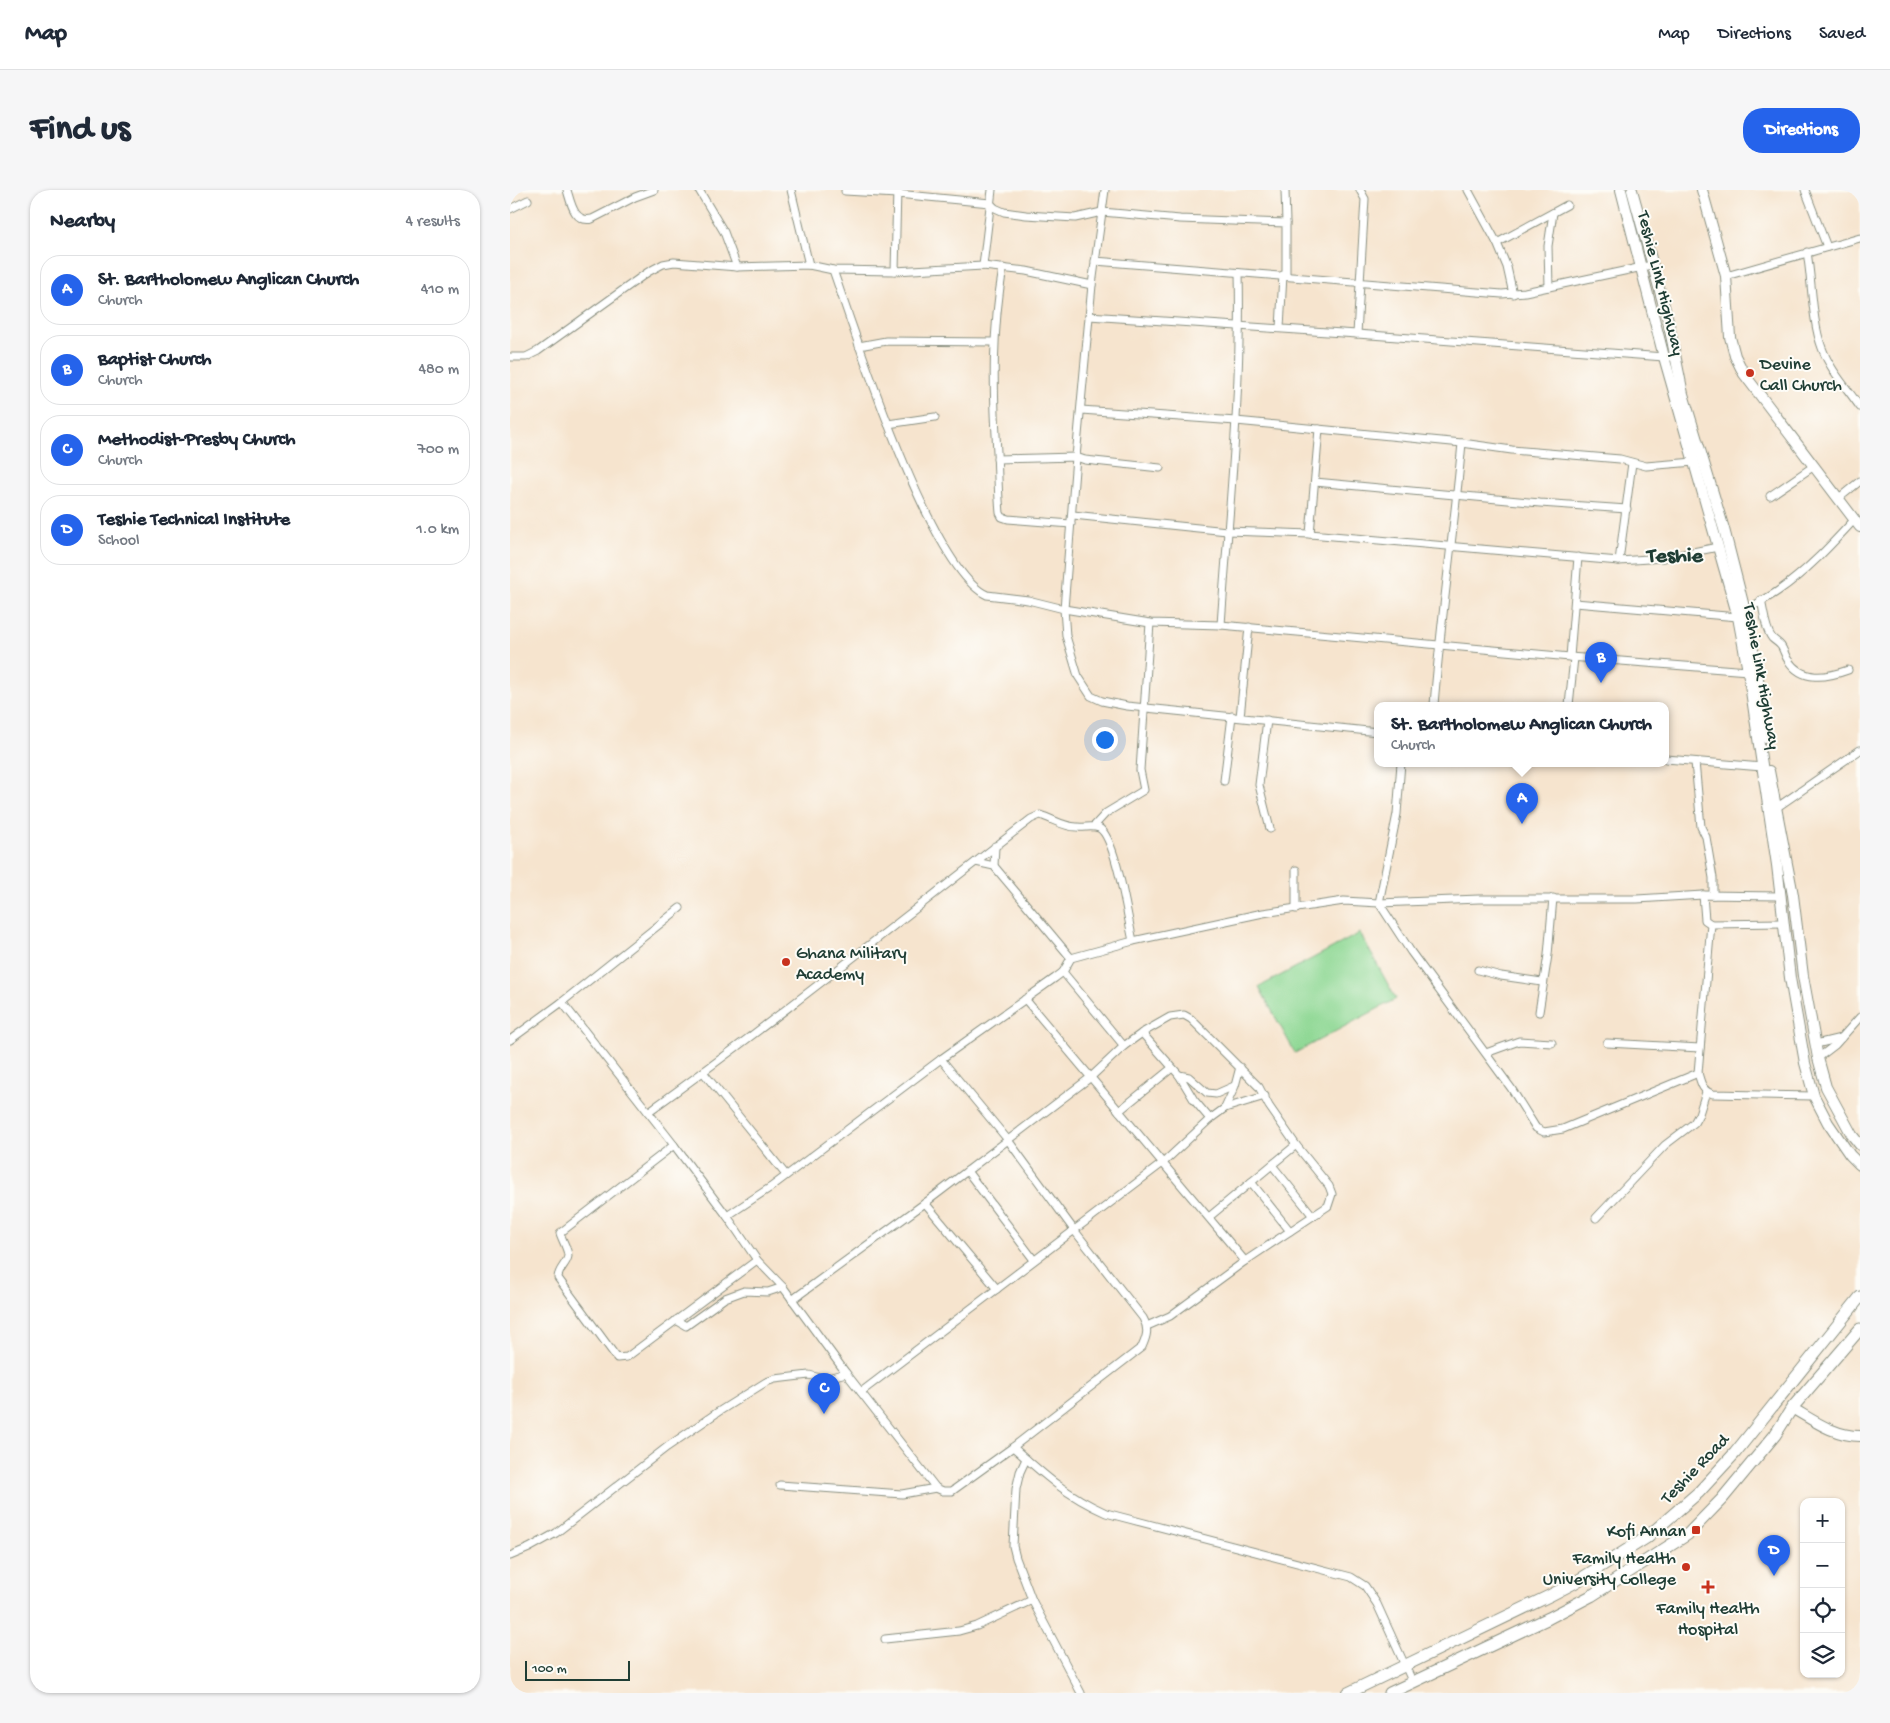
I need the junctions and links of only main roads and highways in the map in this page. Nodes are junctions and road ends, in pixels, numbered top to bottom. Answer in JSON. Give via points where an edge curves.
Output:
{"nodes":[{"id":1,"x":1621,"y":190,"type":"edge"},
{"id":2,"x":1632,"y":190,"type":"edge"},
{"id":3,"x":1702,"y":190,"type":"edge"},
{"id":4,"x":1857,"y":523,"type":"edge"},
{"id":5,"x":1742,"y":614,"type":"junction"},
{"id":6,"x":1773,"y":811,"type":"junction"},
{"id":7,"x":1860,"y":1145,"type":"edge"},
{"id":8,"x":1860,"y":1165,"type":"edge"},
{"id":9,"x":1860,"y":1297,"type":"edge"},
{"id":10,"x":1860,"y":1329,"type":"edge"},
{"id":11,"x":1792,"y":1408,"type":"junction"},
{"id":12,"x":1860,"y":1436,"type":"edge"},
{"id":13,"x":1348,"y":1693,"type":"edge"},
{"id":14,"x":1390,"y":1693,"type":"edge"}],
"edges":[{"from":1,"to":5,"type":"main road","name":"Teshie Link Highway","via":[[1664,358],[1718,547]]},
{"from":2,"to":5,"type":"main road","name":"Teshie Link Highway","via":[[1668,320],[1683,394],[1724,529]]},
{"from":3,"to":4,"type":"main road","via":[[1726,276],[1730,337],[1735,356],[1744,374]]},
{"from":5,"to":6,"type":"main road","name":"Teshie Link Highway","via":[[1762,767]]},
{"from":5,"to":6,"type":"main road","name":"Teshie Link Highway","via":[[1757,670]]},
{"from":6,"to":7,"type":"main road","name":"Teshie Link Highway","via":[[1793,894],[1818,1058],[1826,1087]]},
{"from":6,"to":8,"type":"main road","name":"Teshie Link Highway","via":[[1783,923],[1805,1063],[1814,1096],[1828,1123]]},
{"from":9,"to":13,"type":"main road","name":"Teshie Road","via":[[1735,1453],[1699,1492],[1646,1538],[1574,1583]]},
{"from":10,"to":11,"type":"main road"},
{"from":11,"to":12,"type":"main road","via":[[1832,1430]]},
{"from":11,"to":14,"type":"main road","via":[[1722,1499],[1688,1534],[1583,1600]]}]}
